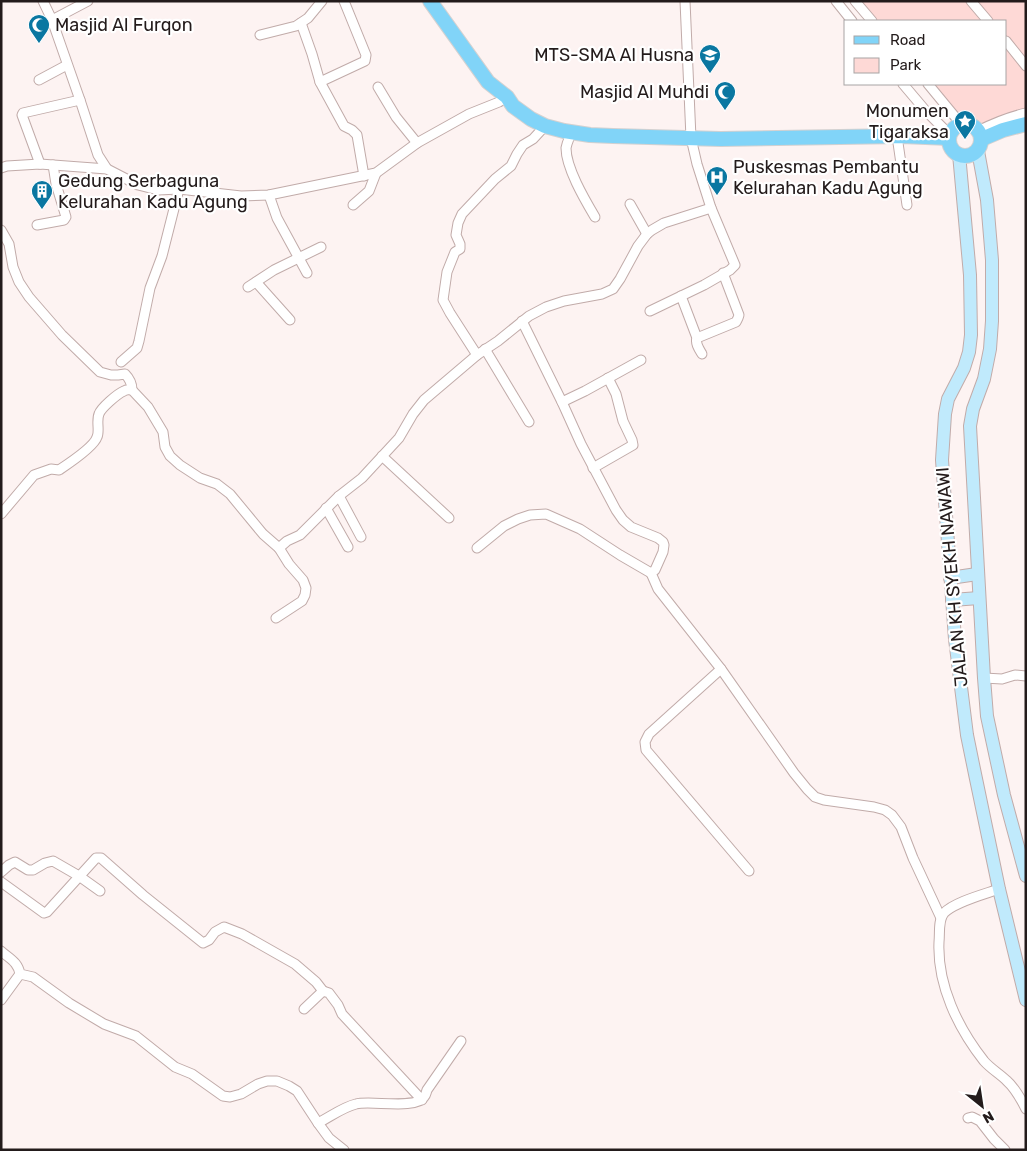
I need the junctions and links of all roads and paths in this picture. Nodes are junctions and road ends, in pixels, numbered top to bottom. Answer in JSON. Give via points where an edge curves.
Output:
{"nodes":[{"id":1,"x":43,"y":1,"type":"edge"},
{"id":2,"x":88,"y":1,"type":"edge"},
{"id":3,"x":322,"y":1,"type":"edge"},
{"id":4,"x":344,"y":1,"type":"edge"},
{"id":5,"x":430,"y":1,"type":"edge"},
{"id":6,"x":685,"y":1,"type":"edge"},
{"id":7,"x":836,"y":1,"type":"edge"},
{"id":8,"x":855,"y":1,"type":"edge"},
{"id":9,"x":971,"y":1,"type":"edge"},
{"id":10,"x":52,"y":20,"type":"junction"},
{"id":11,"x":851,"y":20,"type":"edge"},
{"id":12,"x":871,"y":20,"type":"edge"},
{"id":13,"x":987,"y":20,"type":"edge"},
{"id":14,"x":301,"y":23,"type":"junction"},
{"id":15,"x":260,"y":34,"type":"dead end"},
{"id":16,"x":1007,"y":42,"type":"edge"},
{"id":17,"x":1022,"y":54,"type":"edge"},
{"id":18,"x":67,"y":65,"type":"junction"},
{"id":19,"x":1026,"y":66,"type":"edge"},
{"id":20,"x":38,"y":80,"type":"dead end"},
{"id":21,"x":320,"y":82,"type":"junction"},
{"id":22,"x":904,"y":85,"type":"edge"},
{"id":23,"x":929,"y":85,"type":"edge"},
{"id":24,"x":378,"y":87,"type":"dead end"},
{"id":25,"x":507,"y":97,"type":"junction"},
{"id":26,"x":80,"y":100,"type":"junction"},
{"id":27,"x":1026,"y":113,"type":"edge"},
{"id":28,"x":961,"y":124,"type":"junction"},
{"id":29,"x":1026,"y":124,"type":"edge"},
{"id":30,"x":545,"y":126,"type":"junction"},
{"id":31,"x":572,"y":133,"type":"junction"},
{"id":32,"x":897,"y":136,"type":"junction"},
{"id":33,"x":949,"y":137,"type":"junction"},
{"id":34,"x":691,"y":138,"type":"junction"},
{"id":35,"x":979,"y":140,"type":"junction"},
{"id":36,"x":417,"y":143,"type":"junction"},
{"id":37,"x":959,"y":154,"type":"junction"},
{"id":38,"x":40,"y":164,"type":"junction"},
{"id":39,"x":53,"y":165,"type":"junction"},
{"id":40,"x":1,"y":168,"type":"edge"},
{"id":41,"x":107,"y":169,"type":"junction"},
{"id":42,"x":376,"y":173,"type":"junction"},
{"id":43,"x":364,"y":176,"type":"junction"},
{"id":44,"x":179,"y":189,"type":"junction"},
{"id":45,"x":269,"y":195,"type":"junction"},
{"id":46,"x":630,"y":204,"type":"dead end"},
{"id":47,"x":354,"y":205,"type":"dead end"},
{"id":48,"x":907,"y":205,"type":"dead end"},
{"id":49,"x":711,"y":208,"type":"junction"},
{"id":50,"x":595,"y":218,"type":"dead end"},
{"id":51,"x":37,"y":224,"type":"dead end"},
{"id":52,"x":1,"y":230,"type":"edge"},
{"id":53,"x":647,"y":234,"type":"junction"},
{"id":54,"x":321,"y":247,"type":"dead end"},
{"id":55,"x":299,"y":258,"type":"junction"},
{"id":56,"x":307,"y":273,"type":"dead end"},
{"id":57,"x":723,"y":273,"type":"junction"},
{"id":58,"x":256,"y":282,"type":"junction"},
{"id":59,"x":248,"y":287,"type":"dead end"},
{"id":60,"x":681,"y":296,"type":"junction"},
{"id":61,"x":650,"y":311,"type":"dead end"},
{"id":62,"x":290,"y":320,"type":"dead end"},
{"id":63,"x":522,"y":322,"type":"junction"},
{"id":64,"x":697,"y":338,"type":"junction"},
{"id":65,"x":481,"y":352,"type":"junction"},
{"id":66,"x":702,"y":354,"type":"dead end"},
{"id":67,"x":641,"y":360,"type":"dead end"},
{"id":68,"x":121,"y":362,"type":"dead end"},
{"id":69,"x":608,"y":378,"type":"junction"},
{"id":70,"x":132,"y":390,"type":"junction"},
{"id":71,"x":562,"y":402,"type":"junction"},
{"id":72,"x":530,"y":422,"type":"dead end"},
{"id":73,"x":382,"y":456,"type":"junction"},
{"id":74,"x":593,"y":468,"type":"junction"},
{"id":75,"x":339,"y":496,"type":"junction"},
{"id":76,"x":326,"y":508,"type":"junction"},
{"id":77,"x":1,"y":514,"type":"edge"},
{"id":78,"x":449,"y":518,"type":"dead end"},
{"id":79,"x":361,"y":537,"type":"dead end"},
{"id":80,"x":348,"y":547,"type":"dead end"},
{"id":81,"x":279,"y":548,"type":"junction"},
{"id":82,"x":478,"y":548,"type":"dead end"},
{"id":83,"x":651,"y":573,"type":"junction"},
{"id":84,"x":978,"y":574,"type":"junction"},
{"id":85,"x":950,"y":578,"type":"junction"},
{"id":86,"x":979,"y":598,"type":"junction"},
{"id":87,"x":952,"y":600,"type":"junction"},
{"id":88,"x":276,"y":618,"type":"dead end"},
{"id":89,"x":720,"y":669,"type":"junction"},
{"id":90,"x":1026,"y":676,"type":"edge"},
{"id":91,"x":984,"y":678,"type":"junction"},
{"id":92,"x":749,"y":871,"type":"dead end"},
{"id":93,"x":1,"y":872,"type":"edge"},
{"id":94,"x":79,"y":876,"type":"junction"},
{"id":95,"x":1026,"y":876,"type":"edge"},
{"id":96,"x":1,"y":882,"type":"edge"},
{"id":97,"x":1000,"y":889,"type":"junction"},
{"id":98,"x":100,"y":891,"type":"dead end"},
{"id":99,"x":941,"y":918,"type":"junction"},
{"id":100,"x":1,"y":951,"type":"edge"},
{"id":101,"x":20,"y":974,"type":"junction"},
{"id":102,"x":323,"y":991,"type":"junction"},
{"id":103,"x":1,"y":1000,"type":"edge"},
{"id":104,"x":1026,"y":1000,"type":"edge"},
{"id":105,"x":304,"y":1009,"type":"dead end"},
{"id":106,"x":461,"y":1040,"type":"dead end"},
{"id":107,"x":422,"y":1100,"type":"junction"},
{"id":108,"x":1026,"y":1109,"type":"edge"},
{"id":109,"x":968,"y":1118,"type":"dead end"},
{"id":110,"x":318,"y":1123,"type":"junction"},
{"id":111,"x":344,"y":1150,"type":"edge"},
{"id":112,"x":1005,"y":1150,"type":"edge"}],
"edges":[{"from":1,"to":10,"type":"street"},
{"from":2,"to":10,"type":"street"},
{"from":3,"to":14,"type":"street"},
{"from":4,"to":21,"type":"street","via":[[366,59]]},
{"from":5,"to":25,"type":"main road","via":[[488,82]]},
{"from":6,"to":34,"type":"street"},
{"from":7,"to":11,"type":"street"},
{"from":8,"to":12,"type":"street"},
{"from":9,"to":13,"type":"street"},
{"from":10,"to":18,"type":"street"},
{"from":14,"to":15,"type":"street"},
{"from":14,"to":21,"type":"street"},
{"from":16,"to":17,"type":"street"},
{"from":17,"to":19,"type":"street"},
{"from":18,"to":20,"type":"street"},
{"from":18,"to":26,"type":"street"},
{"from":21,"to":43,"type":"street","via":[[344,126],[357,135]]},
{"from":22,"to":33,"type":"street"},
{"from":23,"to":28,"type":"street"},
{"from":24,"to":36,"type":"street"},
{"from":25,"to":30,"type":"main road","via":[[513,106]]},
{"from":25,"to":36,"type":"street","via":[[468,114]]},
{"from":26,"to":38,"type":"street","via":[[23,113]]},
{"from":26,"to":41,"type":"street","via":[[98,155]]},
{"from":27,"to":35,"type":"street","via":[[994,123]]},
{"from":28,"to":33,"type":"main road"},
{"from":28,"to":35,"type":"main road","via":[[974,126]]},
{"from":29,"to":35,"type":"main road"},
{"from":30,"to":31,"type":"main road"},
{"from":30,"to":65,"type":"street","via":[[523,145],[511,166],[462,214],[458,223],[456,235],[460,249],[455,252],[448,272],[443,300]]},
{"from":31,"to":34,"type":"main road"},
{"from":31,"to":50,"type":"street","via":[[567,144],[569,161],[578,188]]},
{"from":32,"to":33,"type":"main road"},
{"from":32,"to":34,"type":"main road"},
{"from":32,"to":48,"type":"street"},
{"from":33,"to":37,"type":"main road","via":[[950,145]]},
{"from":34,"to":49,"type":"street"},
{"from":35,"to":37,"type":"main road","via":[[970,155]]},
{"from":35,"to":84,"type":"main road","name":"JALAN KH SYEKH NAWAWI","via":[[992,260],[992,321],[984,379],[970,426]]},
{"from":36,"to":42,"type":"street"},
{"from":37,"to":85,"type":"main road","name":"JALAN KH SYEKH NAWAWI","via":[[970,275],[971,335],[964,368],[944,414],[942,462]]},
{"from":38,"to":39,"type":"street"},
{"from":38,"to":40,"type":"street"},
{"from":39,"to":41,"type":"street"},
{"from":39,"to":51,"type":"street","via":[[66,218]]},
{"from":41,"to":44,"type":"street","via":[[138,185],[158,190]]},
{"from":42,"to":43,"type":"street"},
{"from":42,"to":47,"type":"street","via":[[369,191]]},
{"from":43,"to":45,"type":"street"},
{"from":44,"to":45,"type":"street","via":[[241,196]]},
{"from":44,"to":68,"type":"street","via":[[162,256],[150,288],[140,341]]},
{"from":45,"to":55,"type":"street","via":[[277,218]]},
{"from":46,"to":53,"type":"street"},
{"from":49,"to":53,"type":"street","via":[[664,223]]},
{"from":49,"to":57,"type":"street","via":[[735,265]]},
{"from":52,"to":70,"type":"street","via":[[10,247],[19,282],[29,297],[100,372],[124,374]]},
{"from":53,"to":63,"type":"street","via":[[613,289],[546,307]]},
{"from":54,"to":55,"type":"street"},
{"from":55,"to":56,"type":"street"},
{"from":55,"to":58,"type":"street"},
{"from":57,"to":60,"type":"street"},
{"from":57,"to":64,"type":"street","via":[[738,318],[736,322]]},
{"from":58,"to":59,"type":"street"},
{"from":58,"to":62,"type":"street"},
{"from":60,"to":61,"type":"street"},
{"from":60,"to":64,"type":"street"},
{"from":63,"to":65,"type":"street"},
{"from":63,"to":71,"type":"street"},
{"from":64,"to":66,"type":"street"},
{"from":65,"to":72,"type":"street"},
{"from":65,"to":73,"type":"street","via":[[424,400],[399,438]]},
{"from":67,"to":69,"type":"street"},
{"from":69,"to":71,"type":"street"},
{"from":69,"to":74,"type":"street","via":[[632,445]]},
{"from":70,"to":77,"type":"street","via":[[114,398],[99,412],[98,437],[93,443],[59,470],[51,469],[34,475]]},
{"from":70,"to":81,"type":"street","via":[[148,407],[163,432],[170,456],[200,478],[217,484],[230,494]]},
{"from":71,"to":74,"type":"street"},
{"from":73,"to":75,"type":"street"},
{"from":73,"to":78,"type":"street"},
{"from":74,"to":83,"type":"street","via":[[622,520],[663,542],[663,552]]},
{"from":75,"to":76,"type":"street"},
{"from":75,"to":79,"type":"street"},
{"from":76,"to":80,"type":"street"},
{"from":76,"to":81,"type":"street","via":[[300,535]]},
{"from":81,"to":88,"type":"street","via":[[306,588],[302,601]]},
{"from":82,"to":83,"type":"street","via":[[504,526],[518,519],[546,514],[580,529]]},
{"from":83,"to":89,"type":"street","via":[[658,588]]},
{"from":84,"to":85,"type":"main road"},
{"from":84,"to":86,"type":"main road","name":"JALAN KH SYEKH NAWAWI"},
{"from":85,"to":87,"type":"main road","name":"JALAN KH SYEKH NAWAWI"},
{"from":86,"to":87,"type":"main road"},
{"from":86,"to":91,"type":"main road","name":"JALAN KH SYEKH NAWAWI"},
{"from":87,"to":97,"type":"main road","name":"JALAN KH SYEKH NAWAWI","via":[[967,735]]},
{"from":89,"to":92,"type":"street","via":[[649,734],[646,750]]},
{"from":89,"to":99,"type":"street","via":[[794,773],[815,797],[874,807],[892,815],[902,827]]},
{"from":90,"to":91,"type":"street"},
{"from":91,"to":95,"type":"main road","name":"JALAN KH SYEKH NAWAWI","via":[[987,716]]},
{"from":93,"to":94,"type":"street","via":[[15,862],[33,870],[53,861]]},
{"from":94,"to":96,"type":"street","via":[[44,913]]},
{"from":94,"to":98,"type":"street"},
{"from":94,"to":102,"type":"street","via":[[96,858],[101,858],[202,943],[224,927],[242,934],[295,964]]},
{"from":97,"to":99,"type":"street","via":[[950,908]]},
{"from":97,"to":104,"type":"main road","name":"JALAN KH SYEKH NAWAWI"},
{"from":99,"to":108,"type":"street","via":[[939,950],[948,1000],[985,1062],[1007,1080]]},
{"from":100,"to":101,"type":"street","via":[[14,961]]},
{"from":101,"to":103,"type":"street"},
{"from":101,"to":110,"type":"street","via":[[33,977],[104,1024],[136,1036],[175,1068],[192,1074],[223,1096],[241,1094],[267,1081],[289,1086],[297,1091]]},
{"from":102,"to":105,"type":"street"},
{"from":102,"to":107,"type":"street","via":[[329,993],[342,1014]]},
{"from":106,"to":107,"type":"street"},
{"from":107,"to":110,"type":"street","via":[[407,1104],[364,1102]]},
{"from":109,"to":112,"type":"street","via":[[980,1121]]},
{"from":110,"to":111,"type":"street"}]}
